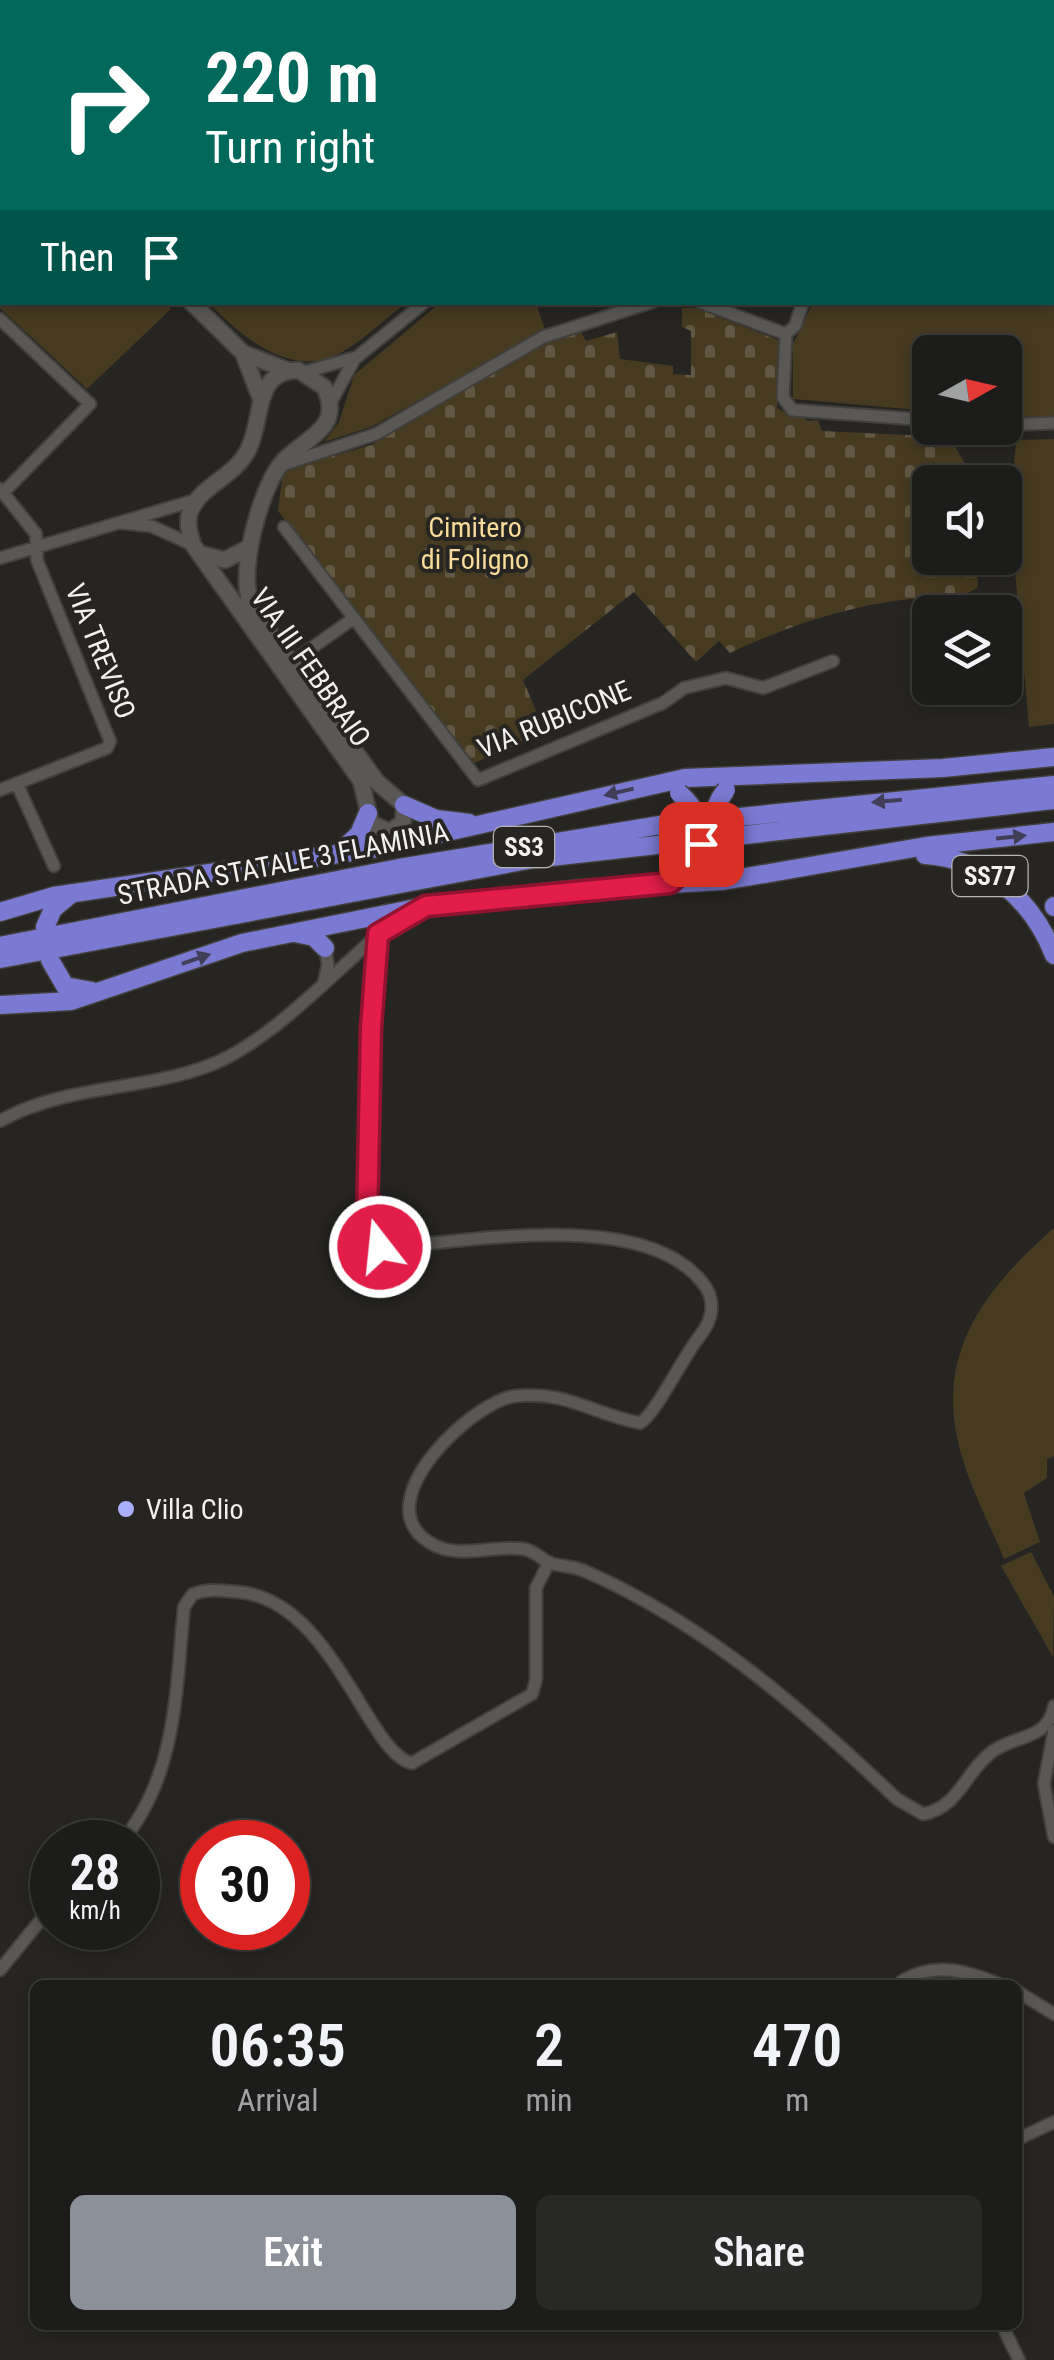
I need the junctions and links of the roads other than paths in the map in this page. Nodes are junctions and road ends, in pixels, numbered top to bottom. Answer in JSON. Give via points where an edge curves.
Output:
{"nodes":[{"id":1,"x":194,"y":305,"type":"edge"},
{"id":2,"x":421,"y":305,"type":"edge"},
{"id":3,"x":642,"y":305,"type":"edge"},
{"id":4,"x":708,"y":305,"type":"edge"},
{"id":5,"x":802,"y":305,"type":"edge"},
{"id":6,"x":0,"y":319,"type":"edge"},
{"id":7,"x":786,"y":334,"type":"junction"},
{"id":8,"x":242,"y":353,"type":"junction"},
{"id":9,"x":357,"y":357,"type":"junction"},
{"id":10,"x":297,"y":371,"type":"junction"},
{"id":11,"x":260,"y":397,"type":"junction"},
{"id":12,"x":330,"y":404,"type":"junction"},
{"id":13,"x":912,"y":419,"type":"edge"},
{"id":14,"x":1054,"y":423,"type":"edge"},
{"id":15,"x":1022,"y":424,"type":"edge"},
{"id":16,"x":280,"y":466,"type":"junction"},
{"id":17,"x":1,"y":491,"type":"edge"},
{"id":18,"x":198,"y":499,"type":"junction"},
{"id":19,"x":112,"y":522,"type":"junction"},
{"id":20,"x":284,"y":527,"type":"dead end"},
{"id":21,"x":37,"y":544,"type":"junction"},
{"id":22,"x":250,"y":547,"type":"junction"},
{"id":23,"x":197,"y":549,"type":"junction"},
{"id":24,"x":0,"y":558,"type":"edge"},
{"id":25,"x":354,"y":618,"type":"junction"},
{"id":26,"x":292,"y":662,"type":"junction"},
{"id":27,"x":833,"y":662,"type":"dead end"},
{"id":28,"x":1054,"y":756,"type":"edge"},
{"id":29,"x":750,"y":773,"type":"junction"},
{"id":30,"x":660,"y":782,"type":"junction"},
{"id":31,"x":17,"y":784,"type":"junction"},
{"id":32,"x":1054,"y":785,"type":"edge"},
{"id":33,"x":0,"y":790,"type":"edge"},
{"id":34,"x":1054,"y":800,"type":"edge"},
{"id":35,"x":404,"y":805,"type":"junction"},
{"id":36,"x":368,"y":813,"type":"junction"},
{"id":37,"x":494,"y":822,"type":"junction"},
{"id":38,"x":1054,"y":832,"type":"edge"},
{"id":39,"x":899,"y":854,"type":"junction"},
{"id":40,"x":332,"y":856,"type":"junction"},
{"id":41,"x":54,"y":866,"type":"dead end"},
{"id":42,"x":771,"y":871,"type":"junction"},
{"id":43,"x":670,"y":883,"type":"junction"},
{"id":44,"x":72,"y":894,"type":"junction"},
{"id":45,"x":426,"y":906,"type":"junction"},
{"id":46,"x":0,"y":912,"type":"edge"},
{"id":47,"x":46,"y":927,"type":"dead end"},
{"id":48,"x":378,"y":934,"type":"junction"},
{"id":49,"x":274,"y":935,"type":"junction"},
{"id":50,"x":0,"y":946,"type":"edge"},
{"id":51,"x":326,"y":948,"type":"junction"},
{"id":52,"x":360,"y":950,"type":"junction"},
{"id":53,"x":1052,"y":951,"type":"edge"},
{"id":54,"x":0,"y":959,"type":"edge"},
{"id":55,"x":50,"y":960,"type":"dead end"},
{"id":56,"x":322,"y":986,"type":"junction"},
{"id":57,"x":104,"y":990,"type":"junction"},
{"id":58,"x":0,"y":1005,"type":"edge"},
{"id":59,"x":0,"y":1120,"type":"edge"},
{"id":60,"x":549,"y":1562,"type":"junction"},
{"id":61,"x":1054,"y":1706,"type":"edge"},
{"id":62,"x":1053,"y":1727,"type":"edge"},
{"id":63,"x":139,"y":1820,"type":"edge"},
{"id":64,"x":1054,"y":1837,"type":"edge"},
{"id":65,"x":30,"y":1933,"type":"edge"},
{"id":66,"x":0,"y":1970,"type":"edge"},
{"id":67,"x":905,"y":1980,"type":"edge"},
{"id":68,"x":988,"y":1980,"type":"edge"},
{"id":69,"x":1022,"y":1994,"type":"edge"},
{"id":70,"x":1054,"y":2014,"type":"edge"},
{"id":71,"x":1054,"y":2122,"type":"edge"},
{"id":72,"x":1022,"y":2137,"type":"edge"},
{"id":73,"x":1004,"y":2330,"type":"edge"},
{"id":74,"x":1019,"y":2360,"type":"edge"}],
"edges":[{"from":1,"to":8,"type":"main road"},
{"from":2,"to":9,"type":"street"},
{"from":3,"to":16,"type":"street","via":[[544,336],[376,434]]},
{"from":4,"to":7,"type":"street"},
{"from":5,"to":7,"type":"street"},
{"from":6,"to":17,"type":"street","via":[[90,404]]},
{"from":7,"to":13,"type":"street","via":[[783,398],[792,410]]},
{"from":8,"to":10,"type":"main road"},
{"from":8,"to":11,"type":"main road"},
{"from":9,"to":10,"type":"street"},
{"from":9,"to":12,"type":"street"},
{"from":10,"to":11,"type":"main road","via":[[273,378]]},
{"from":10,"to":12,"type":"main road","via":[[324,387]]},
{"from":11,"to":18,"type":"main road","via":[[246,454]]},
{"from":12,"to":16,"type":"main road","via":[[324,426]]},
{"from":14,"to":15,"type":"street"},
{"from":16,"to":22,"type":"main road"},
{"from":17,"to":21,"type":"street","name":"VIA TREVISO"},
{"from":18,"to":19,"type":"street"},
{"from":18,"to":23,"type":"main road","via":[[189,518]]},
{"from":19,"to":21,"type":"street"},
{"from":19,"to":23,"type":"street","via":[[150,526]]},
{"from":20,"to":25,"type":"street","name":"VIA RUBICONE"},
{"from":21,"to":24,"type":"street"},
{"from":21,"to":31,"type":"street","name":"VIA TREVISO","via":[[37,560],[110,741],[107,748]]},
{"from":22,"to":23,"type":"main road","via":[[225,560]]},
{"from":22,"to":26,"type":"main road","via":[[244,571],[248,600]]},
{"from":23,"to":36,"type":"main road","name":"VIA III FEBBRAIO","via":[[358,777]]},
{"from":25,"to":26,"type":"street"},
{"from":25,"to":27,"type":"street","name":"VIA RUBICONE","via":[[478,780],[663,703],[684,688],[726,678],[763,688]]},
{"from":26,"to":35,"type":"main road","via":[[377,782]]},
{"from":28,"to":29,"type":"highway","via":[[943,768]]},
{"from":29,"to":30,"type":"highway"},
{"from":29,"to":42,"type":"highway","bridge":true,"via":[[726,790],[714,828],[729,859]]},
{"from":30,"to":37,"type":"highway","one_way":true},
{"from":30,"to":43,"type":"highway","bridge":true,"via":[[694,809],[702,832],[691,865]]},
{"from":31,"to":33,"type":"street","name":"VIA TREVISO"},
{"from":31,"to":41,"type":"street"},
{"from":32,"to":50,"type":"highway","name":"STRADA STATALE 3 FLAMINIA","number":"SS3","one_way":true,"via":[[660,825]]},
{"from":34,"to":54,"type":"highway","name":"STRADA STATALE 3 FLAMINIA","number":"SS3","via":[[533,859]]},
{"from":35,"to":36,"type":"main road","via":[[404,822],[392,831],[376,829]]},
{"from":35,"to":37,"type":"highway","via":[[449,822]]},
{"from":36,"to":40,"type":"highway","via":[[354,840]]},
{"from":37,"to":40,"type":"highway"},
{"from":39,"to":38,"type":"highway","one_way":true},
{"from":39,"to":42,"type":"highway"},
{"from":39,"to":53,"type":"highway","number":"SS77","via":[[948,857],[976,867],[1009,888]]},
{"from":40,"to":44,"type":"highway"},
{"from":42,"to":43,"type":"highway"},
{"from":43,"to":45,"type":"highway"},
{"from":44,"to":46,"type":"highway"},
{"from":44,"to":47,"type":"highway","via":[[52,909]]},
{"from":45,"to":48,"type":"highway"},
{"from":45,"to":49,"type":"highway"},
{"from":48,"to":52,"type":"street"},
{"from":48,"to":60,"type":"street","via":[[370,1241],[388,1248],[602,1238],[670,1255],[709,1293],[706,1327],[648,1419],[630,1421],[572,1398],[513,1396],[483,1408],[416,1475],[408,1511],[431,1544],[460,1552],[522,1549]]},
{"from":49,"to":51,"type":"highway","via":[[310,936]]},
{"from":57,"to":49,"type":"highway","one_way":true},
{"from":51,"to":52,"type":"street","via":[[342,954]]},
{"from":51,"to":56,"type":"street"},
{"from":52,"to":56,"type":"street"},
{"from":55,"to":57,"type":"highway","via":[[69,989]]},
{"from":56,"to":59,"type":"street","via":[[211,1065],[47,1100]]},
{"from":57,"to":58,"type":"highway","via":[[54,1003]]},
{"from":60,"to":62,"type":"street","via":[[646,1600],[752,1668],[897,1799],[923,1814],[946,1806],[988,1754]]},
{"from":60,"to":63,"type":"street","via":[[536,1588],[532,1694],[412,1763],[398,1758],[341,1670],[274,1599],[217,1590],[191,1595],[184,1607],[171,1732]]},
{"from":61,"to":62,"type":"street"},
{"from":62,"to":64,"type":"street","via":[[1044,1784]]},
{"from":65,"to":66,"type":"street"},
{"from":67,"to":68,"type":"street","via":[[958,1969]]},
{"from":69,"to":70,"type":"street"},
{"from":71,"to":72,"type":"street"},
{"from":73,"to":74,"type":"street"}]}
